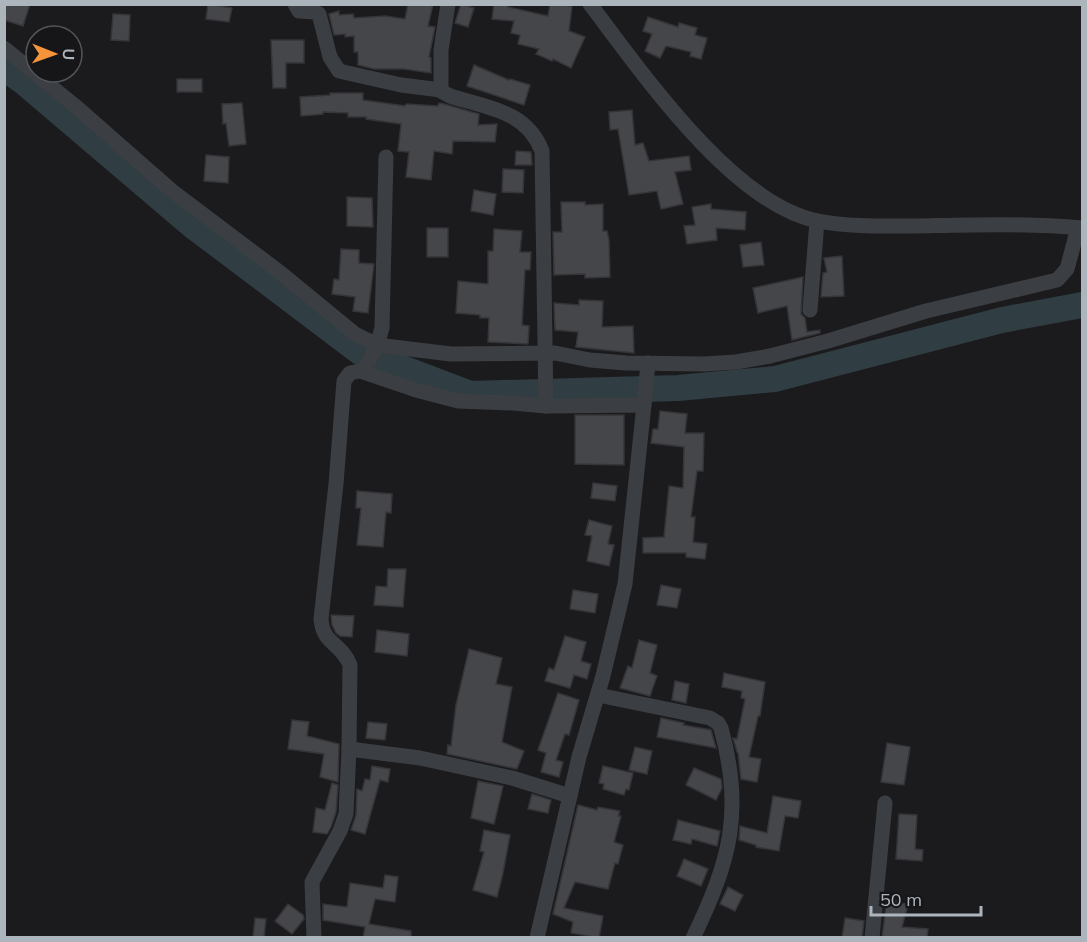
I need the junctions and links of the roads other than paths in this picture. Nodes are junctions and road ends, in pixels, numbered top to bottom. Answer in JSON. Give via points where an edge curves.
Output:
{"nodes":[{"id":1,"x":448,"y":4,"type":"edge"},
{"id":2,"x":590,"y":4,"type":"edge"},
{"id":3,"x":292,"y":5,"type":"edge"},
{"id":4,"x":4,"y":48,"type":"edge"},
{"id":5,"x":441,"y":90,"type":"junction"},
{"id":6,"x":386,"y":157,"type":"dead end"},
{"id":7,"x":817,"y":221,"type":"junction"},
{"id":8,"x":1080,"y":228,"type":"edge"},
{"id":9,"x":810,"y":310,"type":"dead end"},
{"id":10,"x":376,"y":347,"type":"junction"},
{"id":11,"x":545,"y":352,"type":"junction"},
{"id":12,"x":648,"y":365,"type":"junction"},
{"id":13,"x":366,"y":369,"type":"junction"},
{"id":14,"x":645,"y":398,"type":"junction"},
{"id":15,"x":546,"y":402,"type":"junction"},
{"id":16,"x":598,"y":696,"type":"junction"},
{"id":17,"x":349,"y":749,"type":"junction"},
{"id":18,"x":570,"y":796,"type":"junction"},
{"id":19,"x":885,"y":803,"type":"dead end"},
{"id":20,"x":314,"y":938,"type":"edge"},
{"id":21,"x":537,"y":938,"type":"edge"},
{"id":22,"x":693,"y":938,"type":"edge"},
{"id":23,"x":872,"y":938,"type":"edge"}],
"edges":[{"from":1,"to":5,"type":"street","via":[[441,51]]},
{"from":2,"to":7,"type":"street","via":[[678,117],[718,159],[740,179],[787,210]]},
{"from":3,"to":5,"type":"street","via":[[319,14],[330,57],[339,71]]},
{"from":4,"to":10,"type":"street","via":[[172,191]]},
{"from":5,"to":11,"type":"street","via":[[513,116],[529,128],[542,151]]},
{"from":6,"to":10,"type":"street","via":[[382,328]]},
{"from":7,"to":8,"type":"street","via":[[854,226]]},
{"from":7,"to":9,"type":"street"},
{"from":8,"to":12,"type":"street","via":[[1067,269],[1057,280],[1045,284],[926,311],[770,356],[726,363]]},
{"from":10,"to":11,"type":"street","via":[[451,354]]},
{"from":10,"to":13,"type":"street"},
{"from":11,"to":12,"type":"street"},
{"from":11,"to":15,"type":"street"},
{"from":12,"to":14,"type":"street"},
{"from":13,"to":15,"type":"street","via":[[416,390],[458,401]]},
{"from":13,"to":17,"type":"street","via":[[350,373],[344,381],[321,619],[324,634],[344,653],[350,665]]},
{"from":14,"to":15,"type":"street"},
{"from":14,"to":16,"type":"street","via":[[625,584]]},
{"from":16,"to":18,"type":"street"},
{"from":16,"to":22,"type":"street","via":[[710,718],[721,728],[733,787],[729,845],[718,882]]},
{"from":17,"to":18,"type":"street","via":[[420,758],[512,778]]},
{"from":17,"to":20,"type":"street","via":[[344,823],[312,882]]},
{"from":18,"to":21,"type":"street"},
{"from":19,"to":23,"type":"street"}]}
